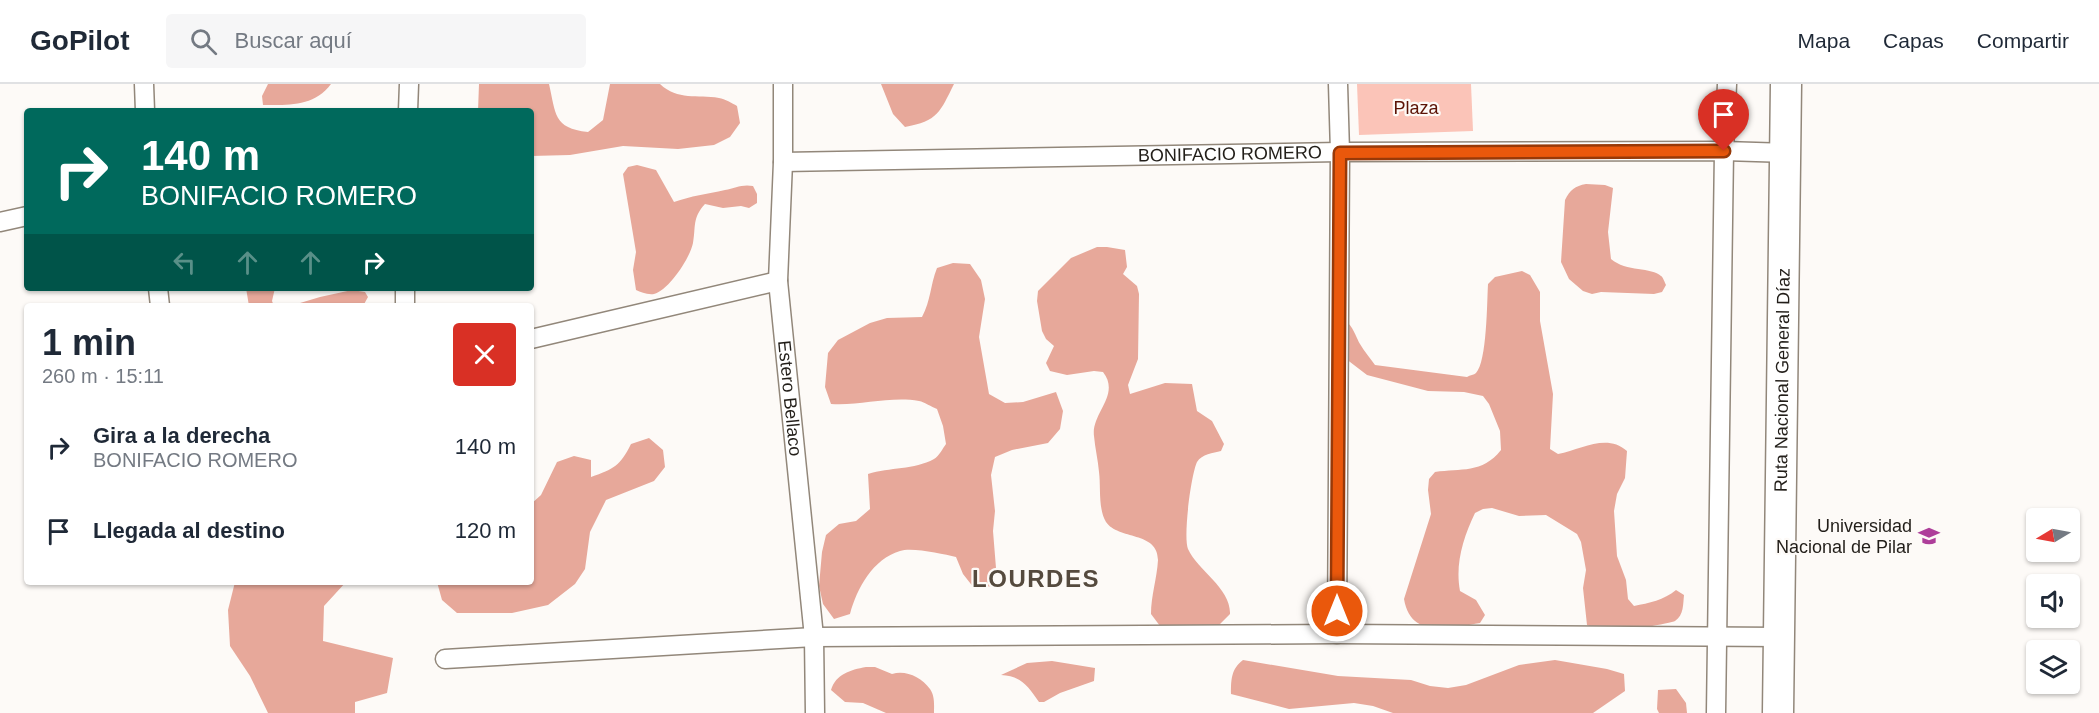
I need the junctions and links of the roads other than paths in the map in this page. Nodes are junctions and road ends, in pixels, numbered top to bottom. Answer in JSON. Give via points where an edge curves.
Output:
{"nodes":[{"id":1,"x":144,"y":84,"type":"edge"},
{"id":2,"x":409,"y":84,"type":"edge"},
{"id":3,"x":783,"y":84,"type":"edge"},
{"id":4,"x":1338,"y":84,"type":"edge"},
{"id":5,"x":1727,"y":84,"type":"edge"},
{"id":6,"x":1786,"y":84,"type":"edge"},
{"id":7,"x":145,"y":108,"type":"edge"},
{"id":8,"x":408,"y":108,"type":"edge"},
{"id":9,"x":1724,"y":151,"type":"junction"},
{"id":10,"x":1340,"y":153,"type":"junction"},
{"id":11,"x":1784,"y":153,"type":"junction"},
{"id":12,"x":783,"y":162,"type":"junction"},
{"id":13,"x":24,"y":217,"type":"edge"},
{"id":14,"x":0,"y":222,"type":"edge"},
{"id":15,"x":778,"y":281,"type":"junction"},
{"id":16,"x":534,"y":338,"type":"edge"},
{"id":17,"x":1337,"y":634,"type":"junction"},
{"id":18,"x":1717,"y":636,"type":"junction"},
{"id":19,"x":814,"y":637,"type":"junction"},
{"id":20,"x":1780,"y":637,"type":"junction"},
{"id":21,"x":445,"y":659,"type":"dead end"},
{"id":22,"x":815,"y":713,"type":"edge"},
{"id":23,"x":1716,"y":713,"type":"edge"},
{"id":24,"x":1778,"y":713,"type":"edge"}],
"edges":[{"from":1,"to":7,"type":"street"},
{"from":2,"to":8,"type":"street"},
{"from":3,"to":12,"type":"street","name":"Estero Bellaco"},
{"from":4,"to":10,"type":"street"},
{"from":5,"to":9,"type":"street"},
{"from":6,"to":11,"type":"highway","name":"Ruta Nacional General Díaz"},
{"from":9,"to":10,"type":"street","name":"BONIFACIO ROMERO"},
{"from":9,"to":11,"type":"street","name":"BONIFACIO ROMERO"},
{"from":9,"to":18,"type":"street"},
{"from":10,"to":12,"type":"street","name":"BONIFACIO ROMERO"},
{"from":10,"to":17,"type":"street"},
{"from":11,"to":20,"type":"highway","name":"Ruta Nacional General Díaz"},
{"from":12,"to":15,"type":"street","name":"Estero Bellaco"},
{"from":13,"to":14,"type":"street"},
{"from":15,"to":16,"type":"street"},
{"from":15,"to":19,"type":"street","name":"Estero Bellaco"},
{"from":17,"to":18,"type":"street"},
{"from":17,"to":19,"type":"street"},
{"from":18,"to":20,"type":"street"},
{"from":18,"to":23,"type":"street"},
{"from":19,"to":21,"type":"street"},
{"from":19,"to":22,"type":"street","name":"Estero Bellaco"},
{"from":20,"to":24,"type":"highway","name":"Ruta Nacional General Díaz"}]}
